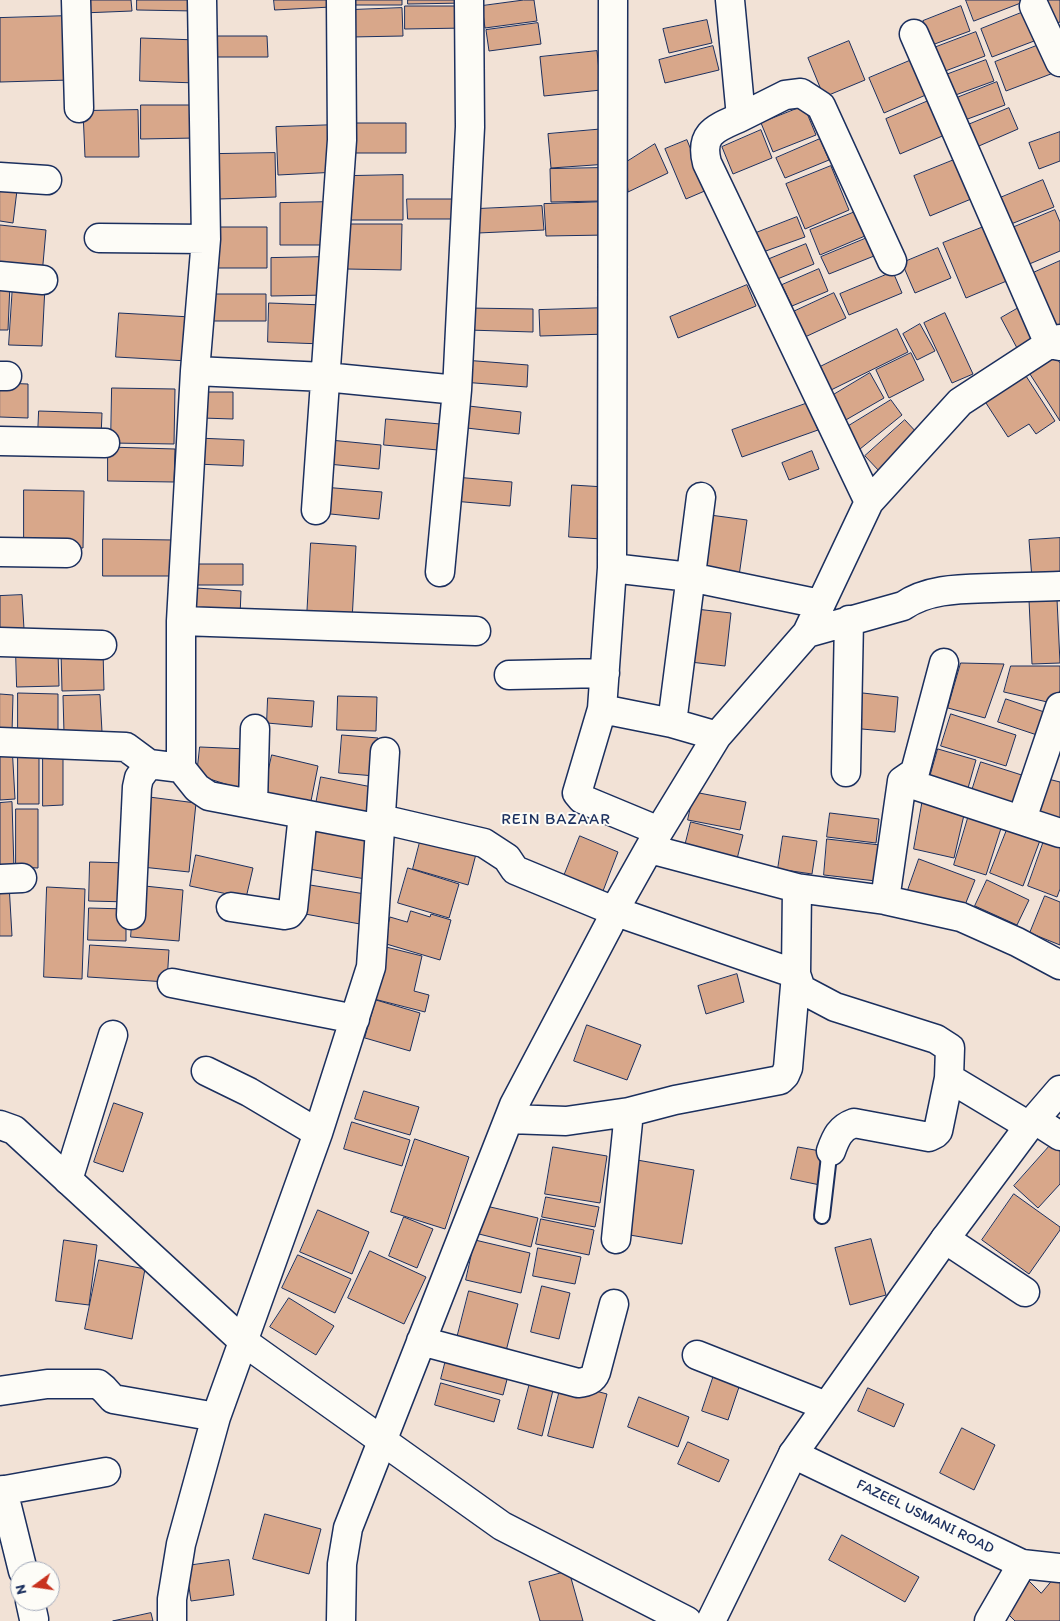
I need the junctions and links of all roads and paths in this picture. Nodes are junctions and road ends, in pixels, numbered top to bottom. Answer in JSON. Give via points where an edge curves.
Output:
{"nodes":[{"id":1,"x":76,"y":0,"type":"edge"},
{"id":2,"x":202,"y":0,"type":"edge"},
{"id":3,"x":341,"y":0,"type":"edge"},
{"id":4,"x":469,"y":0,"type":"edge"},
{"id":5,"x":613,"y":0,"type":"edge"},
{"id":6,"x":730,"y":0,"type":"edge"},
{"id":7,"x":1034,"y":6,"type":"dead end"},
{"id":8,"x":914,"y":34,"type":"dead end"},
{"id":9,"x":1060,"y":62,"type":"edge"},
{"id":10,"x":79,"y":108,"type":"dead end"},
{"id":11,"x":741,"y":117,"type":"junction"},
{"id":12,"x":0,"y":177,"type":"edge"},
{"id":13,"x":47,"y":180,"type":"dead end"},
{"id":14,"x":99,"y":238,"type":"dead end"},
{"id":15,"x":206,"y":240,"type":"junction"},
{"id":16,"x":892,"y":261,"type":"dead end"},
{"id":17,"x":0,"y":276,"type":"edge"},
{"id":18,"x":43,"y":280,"type":"dead end"},
{"id":19,"x":1056,"y":343,"type":"edge"},
{"id":20,"x":195,"y":371,"type":"junction"},
{"id":21,"x":326,"y":377,"type":"junction"},
{"id":22,"x":457,"y":390,"type":"junction"},
{"id":23,"x":0,"y":441,"type":"edge"},
{"id":24,"x":105,"y":444,"type":"dead end"},
{"id":25,"x":700,"y":497,"type":"dead end"},
{"id":26,"x":869,"y":502,"type":"junction"},
{"id":27,"x":316,"y":510,"type":"dead end"},
{"id":28,"x":0,"y":552,"type":"edge"},
{"id":29,"x":67,"y":553,"type":"dead end"},
{"id":30,"x":612,"y":568,"type":"junction"},
{"id":31,"x":440,"y":572,"type":"dead end"},
{"id":32,"x":690,"y":577,"type":"junction"},
{"id":33,"x":1060,"y":586,"type":"edge"},
{"id":34,"x":820,"y":604,"type":"junction"},
{"id":35,"x":181,"y":620,"type":"junction"},
{"id":36,"x":849,"y":620,"type":"junction"},
{"id":37,"x":476,"y":631,"type":"dead end"},
{"id":38,"x":807,"y":633,"type":"junction"},
{"id":39,"x":0,"y":642,"type":"edge"},
{"id":40,"x":102,"y":645,"type":"dead end"},
{"id":41,"x":944,"y":663,"type":"dead end"},
{"id":42,"x":605,"y":673,"type":"junction"},
{"id":43,"x":510,"y":675,"type":"dead end"},
{"id":44,"x":1060,"y":707,"type":"edge"},
{"id":45,"x":602,"y":709,"type":"junction"},
{"id":46,"x":672,"y":723,"type":"junction"},
{"id":47,"x":255,"y":729,"type":"dead end"},
{"id":48,"x":717,"y":736,"type":"junction"},
{"id":49,"x":0,"y":742,"type":"edge"},
{"id":50,"x":385,"y":752,"type":"dead end"},
{"id":51,"x":149,"y":764,"type":"junction"},
{"id":52,"x":182,"y":768,"type":"junction"},
{"id":53,"x":846,"y":772,"type":"dead end"},
{"id":54,"x":902,"y":781,"type":"junction"},
{"id":55,"x":253,"y":804,"type":"junction"},
{"id":56,"x":302,"y":814,"type":"junction"},
{"id":57,"x":1022,"y":819,"type":"junction"},
{"id":58,"x":381,"y":824,"type":"junction"},
{"id":59,"x":1060,"y":833,"type":"edge"},
{"id":60,"x":654,"y":840,"type":"junction"},
{"id":61,"x":797,"y":888,"type":"junction"},
{"id":62,"x":885,"y":900,"type":"junction"},
{"id":63,"x":231,"y":907,"type":"dead end"},
{"id":64,"x":614,"y":911,"type":"junction"},
{"id":65,"x":131,"y":915,"type":"dead end"},
{"id":66,"x":1060,"y":965,"type":"edge"},
{"id":67,"x":796,"y":974,"type":"junction"},
{"id":68,"x":172,"y":983,"type":"dead end"},
{"id":69,"x":355,"y":1019,"type":"junction"},
{"id":70,"x":112,"y":1035,"type":"dead end"},
{"id":71,"x":206,"y":1071,"type":"dead end"},
{"id":72,"x":948,"y":1078,"type":"junction"},
{"id":73,"x":1060,"y":1090,"type":"edge"},
{"id":74,"x":629,"y":1112,"type":"junction"},
{"id":75,"x":509,"y":1119,"type":"junction"},
{"id":76,"x":1032,"y":1123,"type":"junction"},
{"id":77,"x":0,"y":1125,"type":"edge"},
{"id":78,"x":318,"y":1133,"type":"junction"},
{"id":79,"x":1060,"y":1136,"type":"edge"},
{"id":80,"x":831,"y":1151,"type":"joint"},
{"id":81,"x":68,"y":1180,"type":"junction"},
{"id":82,"x":822,"y":1216,"type":"dead end"},
{"id":83,"x":945,"y":1238,"type":"junction"},
{"id":84,"x":616,"y":1239,"type":"dead end"},
{"id":85,"x":1025,"y":1292,"type":"dead end"},
{"id":86,"x":614,"y":1304,"type":"dead end"},
{"id":87,"x":421,"y":1341,"type":"junction"},
{"id":88,"x":244,"y":1342,"type":"junction"},
{"id":89,"x":697,"y":1355,"type":"dead end"},
{"id":90,"x":0,"y":1391,"type":"edge"},
{"id":91,"x":826,"y":1406,"type":"junction"},
{"id":92,"x":216,"y":1417,"type":"junction"},
{"id":93,"x":381,"y":1440,"type":"junction"},
{"id":94,"x":793,"y":1454,"type":"junction"},
{"id":95,"x":106,"y":1472,"type":"dead end"},
{"id":96,"x":1,"y":1491,"type":"edge"},
{"id":97,"x":20,"y":1561,"type":"edge"},
{"id":98,"x":1022,"y":1564,"type":"junction"},
{"id":99,"x":1060,"y":1568,"type":"edge"},
{"id":100,"x":172,"y":1621,"type":"edge"},
{"id":101,"x":341,"y":1621,"type":"edge"},
{"id":102,"x":687,"y":1621,"type":"edge"},
{"id":103,"x":711,"y":1621,"type":"edge"},
{"id":104,"x":989,"y":1621,"type":"edge"}],
"edges":[{"from":1,"to":10,"type":"street"},
{"from":2,"to":15,"type":"street"},
{"from":3,"to":21,"type":"street","via":[[342,140]]},
{"from":4,"to":22,"type":"street","via":[[470,127]]},
{"from":5,"to":30,"type":"street"},
{"from":6,"to":11,"type":"street"},
{"from":7,"to":9,"type":"street"},
{"from":8,"to":19,"type":"street"},
{"from":11,"to":16,"type":"street","via":[[785,95],[801,93],[821,106]]},
{"from":11,"to":26,"type":"street","via":[[707,137],[707,163]]},
{"from":12,"to":13,"type":"street"},
{"from":14,"to":15,"type":"street"},
{"from":15,"to":20,"type":"street"},
{"from":17,"to":18,"type":"street"},
{"from":19,"to":26,"type":"street","via":[[960,402]]},
{"from":20,"to":21,"type":"street"},
{"from":20,"to":35,"type":"street"},
{"from":21,"to":22,"type":"street"},
{"from":21,"to":27,"type":"street"},
{"from":22,"to":31,"type":"street"},
{"from":23,"to":24,"type":"street"},
{"from":25,"to":32,"type":"street"},
{"from":26,"to":34,"type":"street"},
{"from":28,"to":29,"type":"street"},
{"from":30,"to":32,"type":"street"},
{"from":30,"to":42,"type":"street"},
{"from":32,"to":34,"type":"street"},
{"from":32,"to":46,"type":"street"},
{"from":33,"to":36,"type":"street","via":[[938,592],[914,598],[903,606]]},
{"from":34,"to":38,"type":"street"},
{"from":35,"to":37,"type":"street"},
{"from":35,"to":52,"type":"street"},
{"from":36,"to":38,"type":"street"},
{"from":36,"to":53,"type":"street"},
{"from":38,"to":48,"type":"street"},
{"from":39,"to":40,"type":"street"},
{"from":41,"to":54,"type":"street","via":[[915,772]]},
{"from":42,"to":43,"type":"street"},
{"from":42,"to":45,"type":"street"},
{"from":44,"to":57,"type":"street"},
{"from":45,"to":46,"type":"street"},
{"from":45,"to":60,"type":"street","via":[[578,796]]},
{"from":46,"to":48,"type":"street"},
{"from":47,"to":55,"type":"street"},
{"from":48,"to":60,"type":"street"},
{"from":49,"to":51,"type":"street","via":[[126,747]]},
{"from":50,"to":58,"type":"street"},
{"from":51,"to":52,"type":"street"},
{"from":51,"to":65,"type":"street","via":[[137,787]]},
{"from":52,"to":55,"type":"street","via":[[197,788],[210,796]]},
{"from":54,"to":57,"type":"street"},
{"from":54,"to":62,"type":"street"},
{"from":55,"to":56,"type":"street"},
{"from":56,"to":58,"type":"street"},
{"from":56,"to":63,"type":"street","via":[[294,910],[284,915]]},
{"from":57,"to":59,"type":"street"},
{"from":58,"to":64,"type":"street","via":[[484,843],[507,858],[515,870]]},
{"from":58,"to":69,"type":"street","via":[[371,967]]},
{"from":60,"to":61,"type":"street"},
{"from":60,"to":64,"type":"street"},
{"from":61,"to":62,"type":"street"},
{"from":61,"to":67,"type":"street"},
{"from":62,"to":66,"type":"street","via":[[961,916]]},
{"from":64,"to":67,"type":"street"},
{"from":64,"to":75,"type":"street"},
{"from":67,"to":72,"type":"street","via":[[801,989],[835,1007],[943,1043],[950,1048]]},
{"from":67,"to":74,"type":"street","via":[[788,1068],[780,1080]]},
{"from":68,"to":69,"type":"street"},
{"from":69,"to":78,"type":"street"},
{"from":70,"to":81,"type":"street"},
{"from":71,"to":78,"type":"street"},
{"from":72,"to":76,"type":"street"},
{"from":72,"to":80,"type":"street","via":[[935,1134],[930,1137],[854,1123],[838,1134]]},
{"from":73,"to":76,"type":"street"},
{"from":74,"to":75,"type":"street","via":[[566,1121]]},
{"from":74,"to":84,"type":"street"},
{"from":75,"to":87,"type":"street"},
{"from":76,"to":79,"type":"street"},
{"from":76,"to":83,"type":"street"},
{"from":77,"to":81,"type":"street","via":[[14,1130]]},
{"from":78,"to":88,"type":"street"},
{"from":80,"to":82,"type":"lane"},
{"from":81,"to":88,"type":"street"},
{"from":83,"to":85,"type":"street"},
{"from":83,"to":91,"type":"street"},
{"from":86,"to":87,"type":"street","via":[[596,1372],[585,1382],[578,1383]]},
{"from":87,"to":93,"type":"street"},
{"from":88,"to":92,"type":"street"},
{"from":88,"to":93,"type":"street"},
{"from":89,"to":91,"type":"street"},
{"from":90,"to":92,"type":"street","via":[[47,1384],[98,1384],[113,1399]]},
{"from":91,"to":94,"type":"street"},
{"from":92,"to":100,"type":"street","via":[[181,1544],[172,1599]]},
{"from":93,"to":101,"type":"street","via":[[348,1528],[342,1564]]},
{"from":93,"to":102,"type":"street","via":[[502,1526]]},
{"from":94,"to":98,"type":"street","name":"FAZEEL USMANI ROAD"},
{"from":94,"to":103,"type":"street"},
{"from":95,"to":96,"type":"street"},
{"from":96,"to":97,"type":"street"},
{"from":98,"to":99,"type":"street","name":"FAZEEL USMANI ROAD"},
{"from":98,"to":104,"type":"street"}]}
